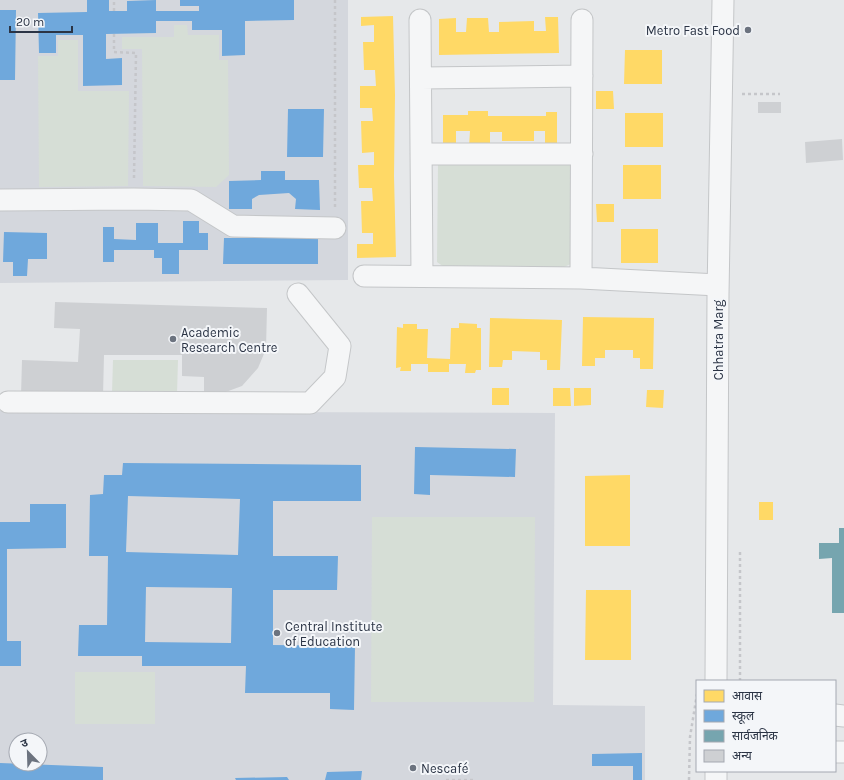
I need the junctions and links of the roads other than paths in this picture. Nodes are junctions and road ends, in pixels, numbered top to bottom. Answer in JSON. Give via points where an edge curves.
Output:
{"nodes":[{"id":1,"x":723,"y":0,"type":"edge"},
{"id":2,"x":420,"y":20,"type":"dead end"},
{"id":3,"x":582,"y":20,"type":"dead end"},
{"id":4,"x":582,"y":76,"type":"junction"},
{"id":5,"x":421,"y":78,"type":"junction"},
{"id":6,"x":421,"y":154,"type":"junction"},
{"id":7,"x":582,"y":154,"type":"junction"},
{"id":8,"x":0,"y":200,"type":"edge"},
{"id":9,"x":335,"y":228,"type":"road end"},
{"id":10,"x":364,"y":276,"type":"dead end"},
{"id":11,"x":422,"y":276,"type":"junction"},
{"id":12,"x":581,"y":278,"type":"junction"},
{"id":13,"x":718,"y":285,"type":"junction"},
{"id":14,"x":298,"y":294,"type":"dead end"},
{"id":15,"x":8,"y":402,"type":"dead end"},
{"id":16,"x":716,"y":680,"type":"edge"}],
"edges":[{"from":1,"to":13,"type":"street","name":"Chhatra Marg"},
{"from":2,"to":5,"type":"street"},
{"from":3,"to":4,"type":"street"},
{"from":4,"to":5,"type":"street"},
{"from":4,"to":7,"type":"street"},
{"from":5,"to":6,"type":"street"},
{"from":6,"to":7,"type":"street"},
{"from":6,"to":11,"type":"street"},
{"from":7,"to":12,"type":"street"},
{"from":8,"to":9,"type":"street","via":[[191,200],[233,226]]},
{"from":10,"to":11,"type":"street"},
{"from":11,"to":12,"type":"street"},
{"from":12,"to":13,"type":"street"},
{"from":13,"to":16,"type":"street","name":"Chhatra Marg"},
{"from":14,"to":15,"type":"street","via":[[340,346],[335,377],[310,403]]}]}
